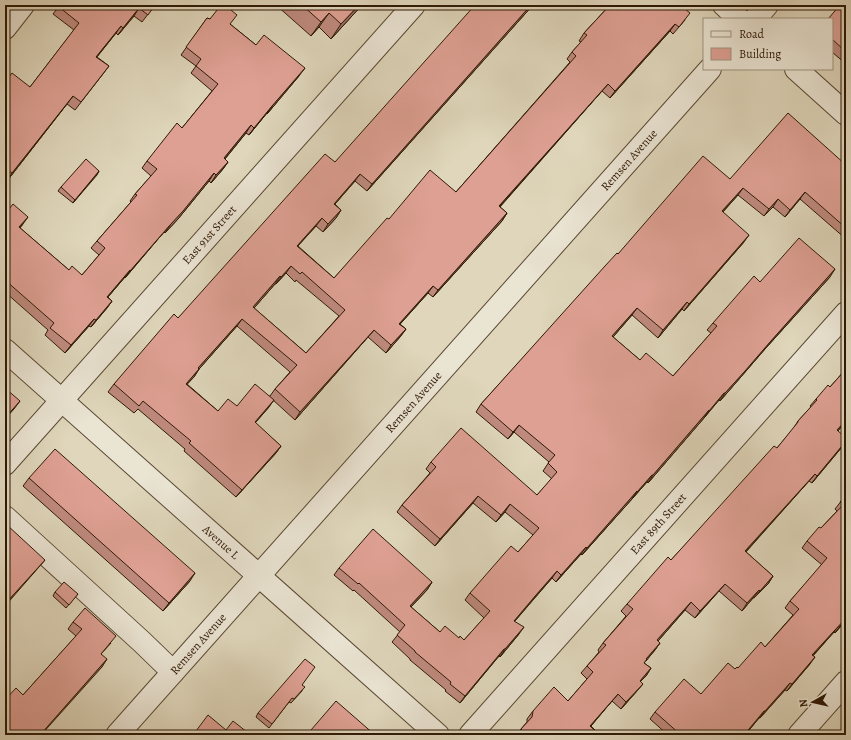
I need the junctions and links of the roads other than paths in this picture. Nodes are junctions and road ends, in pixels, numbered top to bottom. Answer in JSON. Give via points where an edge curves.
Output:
{"nodes":[{"id":1,"x":22,"y":5,"type":"edge"},
{"id":2,"x":414,"y":5,"type":"edge"},
{"id":3,"x":724,"y":5,"type":"edge"},
{"id":4,"x":767,"y":5,"type":"edge"},
{"id":5,"x":738,"y":18,"type":"edge"},
{"id":6,"x":756,"y":18,"type":"edge"},
{"id":7,"x":5,"y":28,"type":"edge"},
{"id":8,"x":709,"y":70,"type":"edge"},
{"id":9,"x":797,"y":70,"type":"edge"},
{"id":10,"x":846,"y":114,"type":"edge"},
{"id":11,"x":846,"y":313,"type":"edge"},
{"id":12,"x":5,"y":350,"type":"edge"},
{"id":13,"x":62,"y":400,"type":"junction"},
{"id":14,"x":5,"y":464,"type":"edge"},
{"id":15,"x":5,"y":517,"type":"edge"},
{"id":16,"x":259,"y":576,"type":"junction"},
{"id":17,"x":173,"y":672,"type":"junction"},
{"id":18,"x":846,"y":682,"type":"edge"},
{"id":19,"x":117,"y":735,"type":"edge"},
{"id":20,"x":438,"y":735,"type":"edge"},
{"id":21,"x":470,"y":735,"type":"edge"},
{"id":22,"x":799,"y":735,"type":"edge"}],
"edges":[{"from":1,"to":7,"type":"street"},
{"from":2,"to":13,"type":"street","name":"East 91st Street"},
{"from":3,"to":5,"type":"street"},
{"from":4,"to":6,"type":"street"},
{"from":8,"to":16,"type":"street","name":"Remsen Avenue"},
{"from":9,"to":10,"type":"street"},
{"from":11,"to":21,"type":"street","name":"East 89th Street"},
{"from":12,"to":13,"type":"street","name":"Avenue L"},
{"from":13,"to":14,"type":"street","name":"East 91st Street"},
{"from":13,"to":16,"type":"street","name":"Avenue L"},
{"from":15,"to":17,"type":"street"},
{"from":16,"to":17,"type":"street","name":"Remsen Avenue"},
{"from":16,"to":20,"type":"street","name":"Avenue L"},
{"from":17,"to":19,"type":"street","name":"Remsen Avenue"},
{"from":18,"to":22,"type":"street"}]}
